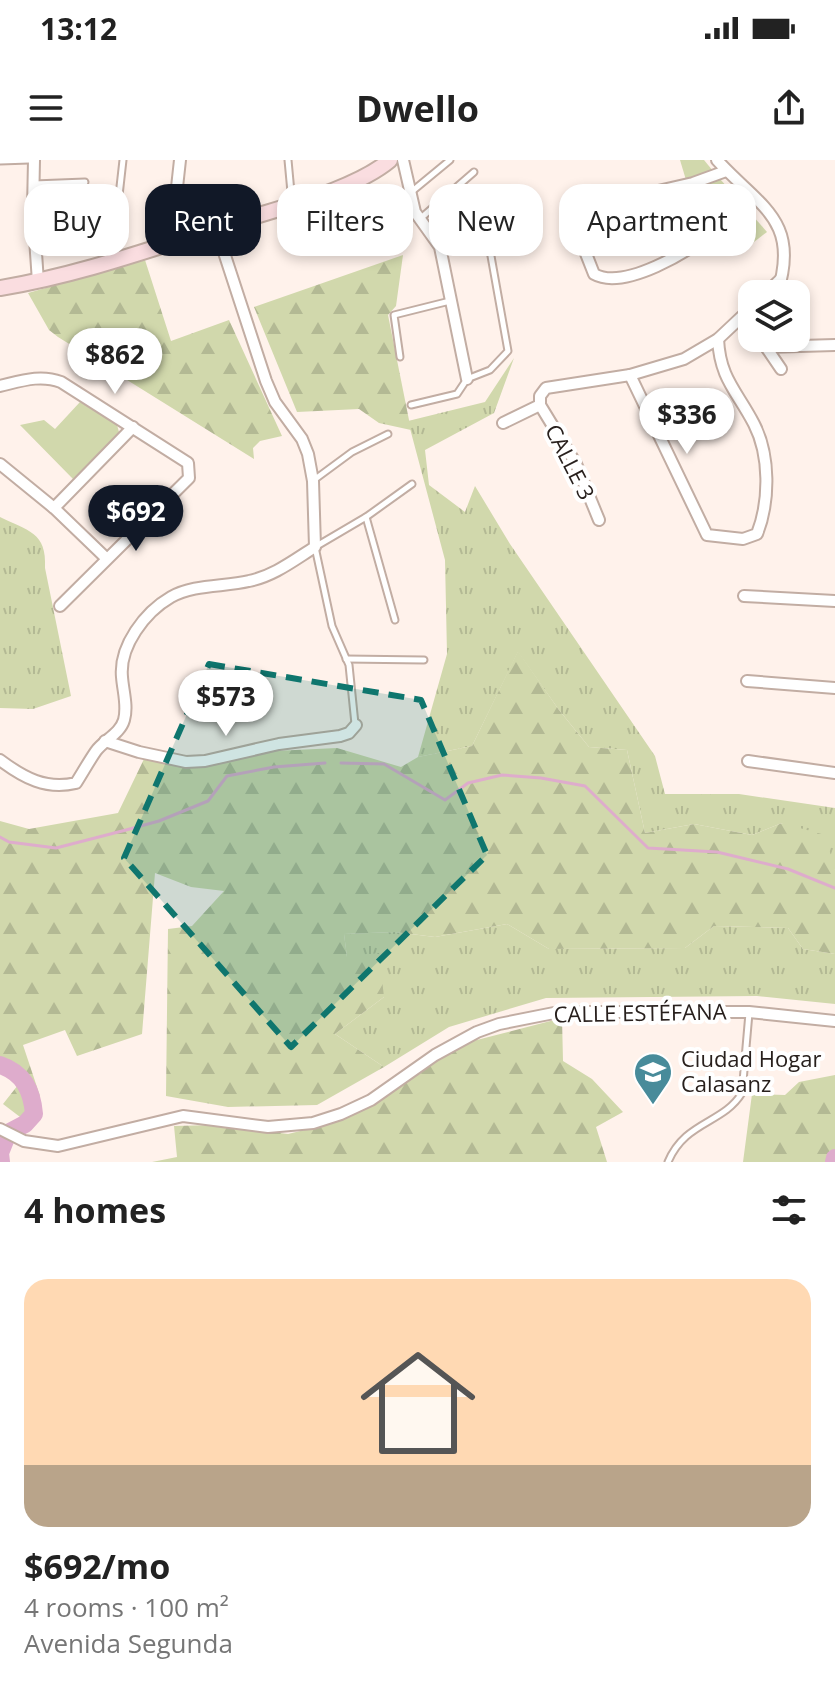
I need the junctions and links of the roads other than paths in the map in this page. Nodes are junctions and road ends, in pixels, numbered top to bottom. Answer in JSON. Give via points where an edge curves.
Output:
{"nodes":[{"id":1,"x":32,"y":160,"type":"edge"},
{"id":2,"x":123,"y":160,"type":"edge"},
{"id":3,"x":180,"y":160,"type":"edge"},
{"id":4,"x":288,"y":160,"type":"edge"},
{"id":5,"x":390,"y":160,"type":"edge"},
{"id":6,"x":450,"y":160,"type":"edge"},
{"id":7,"x":717,"y":160,"type":"edge"},
{"id":8,"x":0,"y":161,"type":"edge"},
{"id":9,"x":407,"y":163,"type":"edge"},
{"id":10,"x":726,"y":171,"type":"junction"},
{"id":11,"x":474,"y":172,"type":"dead end"},
{"id":12,"x":85,"y":182,"type":"dead end"},
{"id":13,"x":693,"y":183,"type":"junction"},
{"id":14,"x":33,"y":184,"type":"joint"},
{"id":15,"x":177,"y":184,"type":"edge"},
{"id":16,"x":290,"y":184,"type":"edge"},
{"id":17,"x":344,"y":184,"type":"edge"},
{"id":18,"x":408,"y":184,"type":"edge"},
{"id":19,"x":413,"y":190,"type":"edge"},
{"id":20,"x":413,"y":202,"type":"edge"},
{"id":21,"x":420,"y":219,"type":"junction"},
{"id":22,"x":429,"y":231,"type":"edge"},
{"id":23,"x":145,"y":250,"type":"edge"},
{"id":24,"x":37,"y":256,"type":"edge"},
{"id":25,"x":225,"y":256,"type":"edge"},
{"id":26,"x":440,"y":256,"type":"edge"},
{"id":27,"x":491,"y":256,"type":"edge"},
{"id":28,"x":112,"y":261,"type":"junction"},
{"id":29,"x":782,"y":277,"type":"junction"},
{"id":30,"x":779,"y":280,"type":"edge"},
{"id":31,"x":781,"y":280,"type":"edge"},
{"id":32,"x":38,"y":282,"type":"junction"},
{"id":33,"x":0,"y":288,"type":"edge"},
{"id":34,"x":451,"y":301,"type":"junction"},
{"id":35,"x":738,"y":320,"type":"edge"},
{"id":36,"x":718,"y":339,"type":"junction"},
{"id":37,"x":810,"y":344,"type":"edge"},
{"id":38,"x":835,"y":345,"type":"edge"},
{"id":39,"x":771,"y":352,"type":"edge"},
{"id":40,"x":400,"y":357,"type":"dead end"},
{"id":41,"x":781,"y":369,"type":"dead end"},
{"id":42,"x":630,"y":375,"type":"junction"},
{"id":43,"x":467,"y":379,"type":"junction"},
{"id":44,"x":0,"y":386,"type":"edge"},
{"id":45,"x":411,"y":405,"type":"dead end"},
{"id":46,"x":540,"y":405,"type":"junction"},
{"id":47,"x":503,"y":423,"type":"dead end"},
{"id":48,"x":133,"y":427,"type":"junction"},
{"id":49,"x":388,"y":434,"type":"dead end"},
{"id":50,"x":0,"y":464,"type":"edge"},
{"id":51,"x":313,"y":481,"type":"junction"},
{"id":52,"x":412,"y":484,"type":"dead end"},
{"id":53,"x":54,"y":508,"type":"junction"},
{"id":54,"x":366,"y":517,"type":"junction"},
{"id":55,"x":599,"y":520,"type":"dead end"},
{"id":56,"x":315,"y":547,"type":"junction"},
{"id":57,"x":106,"y":558,"type":"junction"},
{"id":58,"x":744,"y":596,"type":"dead end"},
{"id":59,"x":835,"y":601,"type":"edge"},
{"id":60,"x":60,"y":606,"type":"dead end"},
{"id":61,"x":395,"y":620,"type":"dead end"},
{"id":62,"x":346,"y":659,"type":"junction"},
{"id":63,"x":424,"y":660,"type":"dead end"},
{"id":64,"x":747,"y":681,"type":"dead end"},
{"id":65,"x":835,"y":688,"type":"edge"},
{"id":66,"x":356,"y":725,"type":"joint"},
{"id":67,"x":105,"y":741,"type":"junction"},
{"id":68,"x":0,"y":760,"type":"edge"},
{"id":69,"x":748,"y":761,"type":"dead end"},
{"id":70,"x":835,"y":773,"type":"edge"},
{"id":71,"x":749,"y":1012,"type":"junction"},
{"id":72,"x":835,"y":1021,"type":"edge"},
{"id":73,"x":0,"y":1129,"type":"edge"},
{"id":74,"x":668,"y":1162,"type":"edge"}],
"edges":[{"from":1,"to":8,"type":"lane"},
{"from":1,"to":14,"type":"street"},
{"from":2,"to":28,"type":"lane"},
{"from":3,"to":15,"type":"street"},
{"from":4,"to":16,"type":"lane"},
{"from":5,"to":17,"type":"main road"},
{"from":6,"to":19,"type":"lane"},
{"from":7,"to":10,"type":"street"},
{"from":9,"to":18,"type":"street"},
{"from":10,"to":13,"type":"street"},
{"from":10,"to":29,"type":"street","via":[[777,223],[784,247]]},
{"from":11,"to":21,"type":"lane"},
{"from":12,"to":14,"type":"lane"},
{"from":13,"to":13,"type":"street","via":[[575,210],[594,274],[607,278],[641,272],[714,231]]},
{"from":20,"to":21,"type":"street"},
{"from":21,"to":22,"type":"street"},
{"from":23,"to":28,"type":"main road"},
{"from":24,"to":32,"type":"street"},
{"from":25,"to":51,"type":"street","via":[[266,381],[302,439]]},
{"from":26,"to":34,"type":"street"},
{"from":27,"to":43,"type":"lane","via":[[508,351],[490,370]]},
{"from":28,"to":32,"type":"main road"},
{"from":29,"to":30,"type":"street"},
{"from":29,"to":31,"type":"street"},
{"from":32,"to":33,"type":"main road"},
{"from":34,"to":40,"type":"lane","via":[[394,315]]},
{"from":34,"to":43,"type":"street"},
{"from":35,"to":36,"type":"street"},
{"from":36,"to":42,"type":"street","via":[[684,359]]},
{"from":36,"to":42,"type":"street","via":[[723,372],[763,445],[766,472],[757,534],[743,539],[707,535]]},
{"from":37,"to":38,"type":"street"},
{"from":39,"to":41,"type":"street"},
{"from":42,"to":46,"type":"street","via":[[546,388]]},
{"from":43,"to":45,"type":"lane","via":[[457,394]]},
{"from":44,"to":48,"type":"street","via":[[49,378]]},
{"from":46,"to":47,"type":"street"},
{"from":46,"to":55,"type":"street","name":"CALLE 3","via":[[576,464]]},
{"from":48,"to":53,"type":"street"},
{"from":48,"to":57,"type":"street","via":[[188,463],[189,478]]},
{"from":49,"to":51,"type":"lane"},
{"from":50,"to":53,"type":"street"},
{"from":51,"to":56,"type":"street"},
{"from":52,"to":54,"type":"lane"},
{"from":53,"to":57,"type":"street"},
{"from":54,"to":56,"type":"lane"},
{"from":54,"to":61,"type":"lane"},
{"from":56,"to":62,"type":"lane","via":[[332,626]]},
{"from":56,"to":67,"type":"street","via":[[272,574],[190,589],[159,605],[122,658],[125,717]]},
{"from":57,"to":60,"type":"street"},
{"from":58,"to":59,"type":"street"},
{"from":62,"to":63,"type":"lane"},
{"from":62,"to":66,"type":"lane"},
{"from":64,"to":65,"type":"street"},
{"from":66,"to":67,"type":"street","via":[[340,736],[205,761],[162,758]]},
{"from":67,"to":68,"type":"street","via":[[76,783],[60,786],[38,783]]},
{"from":69,"to":70,"type":"street"},
{"from":71,"to":72,"type":"street","name":"CALLE ESTÉFANA"},
{"from":71,"to":73,"type":"street","name":"CALLE ESTÉFANA","via":[[559,1012],[499,1024],[457,1041],[371,1100],[313,1123],[243,1125],[183,1116],[58,1146],[24,1141]]},
{"from":71,"to":74,"type":"lane","via":[[742,1093],[735,1104],[682,1138]]}]}
